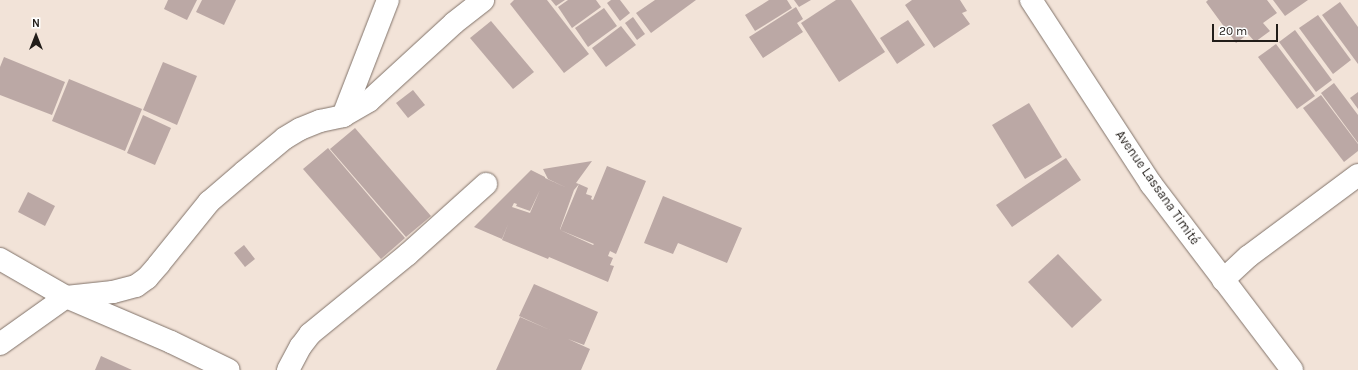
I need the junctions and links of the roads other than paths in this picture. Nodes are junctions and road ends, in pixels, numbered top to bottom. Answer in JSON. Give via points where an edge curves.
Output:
{"nodes":[{"id":1,"x":388,"y":0,"type":"edge"},
{"id":2,"x":483,"y":0,"type":"edge"},
{"id":3,"x":1031,"y":0,"type":"edge"},
{"id":4,"x":343,"y":116,"type":"junction"},
{"id":5,"x":1358,"y":175,"type":"edge"},
{"id":6,"x":486,"y":184,"type":"dead end"},
{"id":7,"x":0,"y":259,"type":"edge"},
{"id":8,"x":1223,"y":280,"type":"junction"},
{"id":9,"x":66,"y":297,"type":"junction"},
{"id":10,"x":0,"y":344,"type":"edge"},
{"id":11,"x":229,"y":370,"type":"edge"},
{"id":12,"x":288,"y":370,"type":"edge"},
{"id":13,"x":1292,"y":370,"type":"edge"}],
"edges":[{"from":1,"to":4,"type":"street"},
{"from":2,"to":4,"type":"street","via":[[454,23],[369,101]]},
{"from":3,"to":8,"type":"street","name":"Avenue Lassana Timité","via":[[1151,184]]},
{"from":4,"to":9,"type":"street","via":[[300,129],[279,143],[209,202],[147,278],[136,286],[113,292]]},
{"from":5,"to":8,"type":"street","via":[[1248,256]]},
{"from":6,"to":12,"type":"street","via":[[408,254],[310,334]]},
{"from":7,"to":9,"type":"street"},
{"from":8,"to":13,"type":"street","name":"Avenue Lassana Timité"},
{"from":9,"to":10,"type":"street"},
{"from":9,"to":11,"type":"street"}]}
